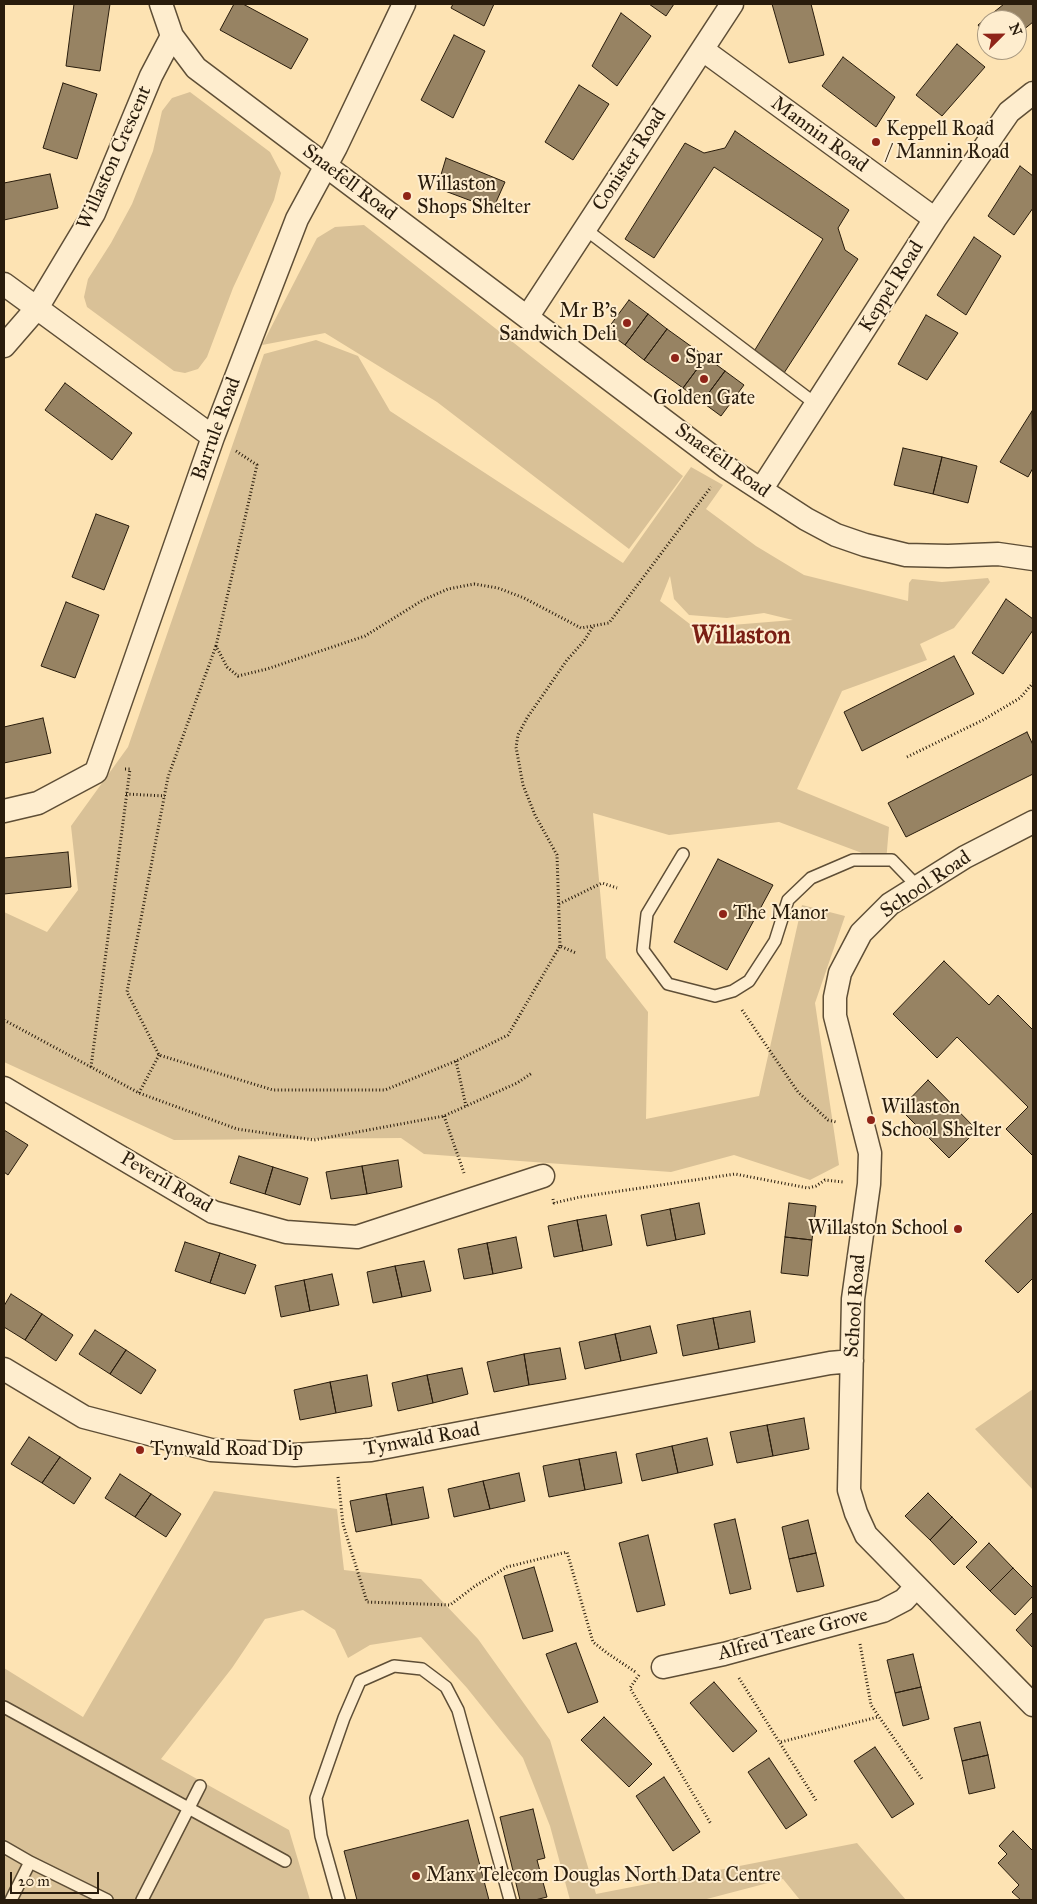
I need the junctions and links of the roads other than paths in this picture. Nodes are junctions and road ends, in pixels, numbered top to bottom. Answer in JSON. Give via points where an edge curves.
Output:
{"nodes":[{"id":1,"x":161,"y":4,"type":"edge"},
{"id":2,"x":404,"y":4,"type":"edge"},
{"id":3,"x":732,"y":4,"type":"edge"},
{"id":4,"x":172,"y":36,"type":"junction"},
{"id":5,"x":703,"y":50,"type":"junction"},
{"id":6,"x":1033,"y":93,"type":"edge"},
{"id":7,"x":326,"y":166,"type":"junction"},
{"id":8,"x":935,"y":219,"type":"junction"},
{"id":9,"x":585,"y":229,"type":"junction"},
{"id":10,"x":4,"y":284,"type":"edge"},
{"id":11,"x":37,"y":308,"type":"junction"},
{"id":12,"x":528,"y":316,"type":"junction"},
{"id":13,"x":4,"y":346,"type":"edge"},
{"id":14,"x":817,"y":405,"type":"junction"},
{"id":15,"x":213,"y":437,"type":"junction"},
{"id":16,"x":762,"y":490,"type":"junction"},
{"id":17,"x":1033,"y":560,"type":"edge"},
{"id":18,"x":4,"y":811,"type":"edge"},
{"id":19,"x":1033,"y":822,"type":"edge"},
{"id":20,"x":683,"y":854,"type":"dead end"},
{"id":21,"x":918,"y":887,"type":"junction"},
{"id":22,"x":4,"y":1088,"type":"edge"},
{"id":23,"x":544,"y":1176,"type":"road end"},
{"id":24,"x":852,"y":1361,"type":"junction"},
{"id":25,"x":4,"y":1370,"type":"edge"},
{"id":26,"x":916,"y":1587,"type":"junction"},
{"id":27,"x":664,"y":1667,"type":"road end"},
{"id":28,"x":1033,"y":1705,"type":"edge"},
{"id":29,"x":4,"y":1707,"type":"edge"},
{"id":30,"x":200,"y":1786,"type":"dead end"},
{"id":31,"x":190,"y":1807,"type":"junction"},
{"id":32,"x":4,"y":1847,"type":"edge"},
{"id":33,"x":285,"y":1860,"type":"dead end"},
{"id":34,"x":30,"y":1862,"type":"junction"},
{"id":35,"x":10,"y":1900,"type":"edge"},
{"id":36,"x":107,"y":1900,"type":"edge"},
{"id":37,"x":142,"y":1900,"type":"edge"},
{"id":38,"x":339,"y":1900,"type":"edge"},
{"id":39,"x":510,"y":1900,"type":"edge"}],
"edges":[{"from":1,"to":4,"type":"street"},
{"from":2,"to":7,"type":"street","name":"Barrule Road"},
{"from":3,"to":5,"type":"street","name":"Conister Road"},
{"from":4,"to":7,"type":"street","name":"Snaefell Road","via":[[196,68]]},
{"from":4,"to":11,"type":"street","name":"Willaston Crescent","via":[[151,76],[94,213]]},
{"from":5,"to":8,"type":"street","name":"Mannin Road"},
{"from":5,"to":9,"type":"street","name":"Conister Road"},
{"from":6,"to":8,"type":"street","name":"Keppel Road","via":[[1009,112]]},
{"from":7,"to":12,"type":"street","name":"Snaefell Road"},
{"from":7,"to":15,"type":"street","name":"Barrule Road","via":[[297,219]]},
{"from":8,"to":14,"type":"street","name":"Keppel Road"},
{"from":9,"to":12,"type":"street","name":"Conister Road"},
{"from":9,"to":14,"type":"lane"},
{"from":10,"to":11,"type":"street"},
{"from":11,"to":13,"type":"street","name":"Willaston Crescent"},
{"from":11,"to":15,"type":"street"},
{"from":12,"to":16,"type":"street","name":"Snaefell Road","via":[[726,467]]},
{"from":14,"to":16,"type":"street","name":"Keppel Road"},
{"from":15,"to":18,"type":"street","name":"Barrule Road","via":[[96,772],[38,803]]},
{"from":16,"to":17,"type":"street","name":"Snaefell Road","via":[[821,527],[865,545],[906,555],[998,554]]},
{"from":19,"to":21,"type":"street","name":"School Road","via":[[965,857]]},
{"from":20,"to":21,"type":"lane","via":[[647,914],[643,950],[668,984],[715,996],[733,991],[749,981],[775,941],[788,900],[812,878],[853,860],[892,860]]},
{"from":21,"to":24,"type":"street","name":"School Road","via":[[890,904],[861,932],[840,973],[835,997],[836,1016],[870,1153],[869,1184],[853,1299]]},
{"from":22,"to":23,"type":"street","name":"Peveril Road","via":[[213,1212],[286,1232],[357,1236]]},
{"from":24,"to":25,"type":"street","name":"Tynwald Road","via":[[371,1450],[295,1455],[211,1450],[84,1417]]},
{"from":24,"to":26,"type":"street","name":"School Road","via":[[849,1490],[866,1535]]},
{"from":26,"to":27,"type":"street","name":"Alfred Teare Grove","via":[[904,1600],[883,1611]]},
{"from":26,"to":28,"type":"street","name":"School Road"},
{"from":29,"to":31,"type":"lane"},
{"from":30,"to":31,"type":"lane"},
{"from":31,"to":33,"type":"lane"},
{"from":31,"to":37,"type":"lane"},
{"from":32,"to":34,"type":"lane"},
{"from":34,"to":35,"type":"lane"},
{"from":34,"to":36,"type":"lane"},
{"from":38,"to":39,"type":"lane","via":[[321,1836],[316,1798],[360,1681],[394,1666],[422,1670],[446,1687],[458,1710]]}]}
